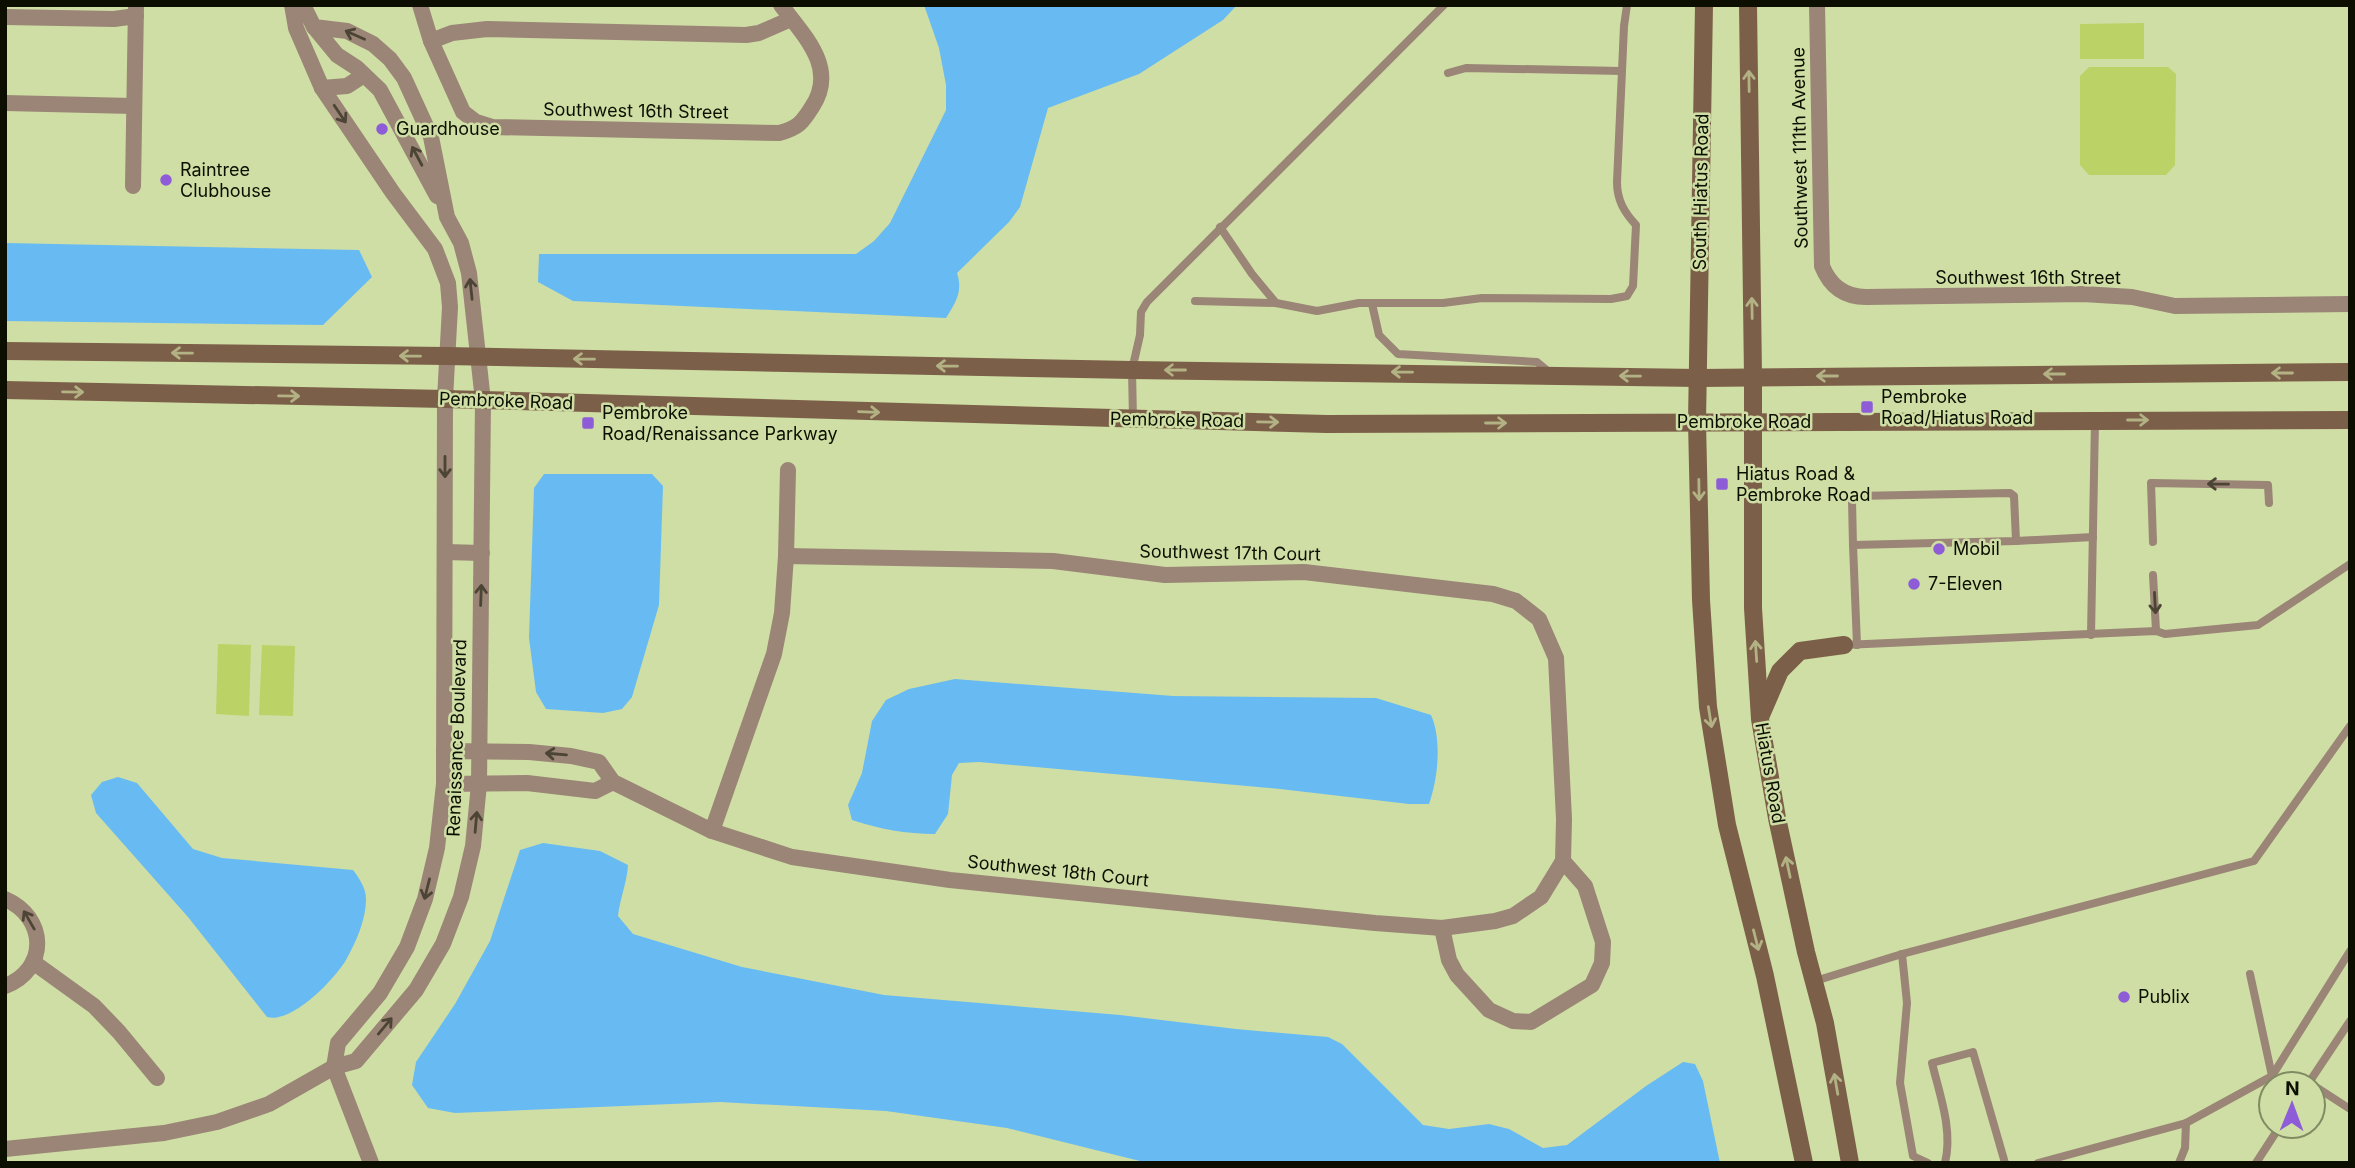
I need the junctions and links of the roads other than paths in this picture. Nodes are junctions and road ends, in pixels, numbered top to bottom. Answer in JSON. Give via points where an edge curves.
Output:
{"nodes":[{"id":1,"x":292,"y":5,"type":"edge"},
{"id":2,"x":303,"y":5,"type":"edge"},
{"id":3,"x":421,"y":5,"type":"edge"},
{"id":4,"x":781,"y":5,"type":"edge"},
{"id":5,"x":1444,"y":5,"type":"edge"},
{"id":6,"x":1627,"y":5,"type":"edge"},
{"id":7,"x":1704,"y":5,"type":"edge"},
{"id":8,"x":1748,"y":5,"type":"edge"},
{"id":9,"x":1817,"y":5,"type":"edge"},
{"id":10,"x":136,"y":11,"type":"edge"},
{"id":11,"x":5,"y":17,"type":"edge"},
{"id":12,"x":791,"y":19,"type":"junction"},
{"id":13,"x":314,"y":27,"type":"junction"},
{"id":14,"x":431,"y":41,"type":"junction"},
{"id":15,"x":1622,"y":71,"type":"junction"},
{"id":16,"x":1448,"y":73,"type":"dead end"},
{"id":17,"x":364,"y":75,"type":"junction"},
{"id":18,"x":322,"y":88,"type":"junction"},
{"id":19,"x":5,"y":103,"type":"edge"},
{"id":20,"x":133,"y":106,"type":"junction"},
{"id":21,"x":132,"y":186,"type":"dead end"},
{"id":22,"x":447,"y":217,"type":"junction"},
{"id":23,"x":1220,"y":227,"type":"junction"},
{"id":24,"x":1833,"y":286,"type":"joint"},
{"id":25,"x":1195,"y":301,"type":"dead end"},
{"id":26,"x":1276,"y":303,"type":"junction"},
{"id":27,"x":1372,"y":304,"type":"junction"},
{"id":28,"x":2350,"y":304,"type":"edge"},
{"id":29,"x":5,"y":352,"type":"edge"},
{"id":30,"x":447,"y":356,"type":"junction"},
{"id":31,"x":478,"y":357,"type":"junction"},
{"id":32,"x":1132,"y":370,"type":"junction"},
{"id":33,"x":2350,"y":372,"type":"edge"},
{"id":34,"x":1551,"y":374,"type":"junction"},
{"id":35,"x":1753,"y":376,"type":"junction"},
{"id":36,"x":1698,"y":378,"type":"junction"},
{"id":37,"x":5,"y":390,"type":"edge"},
{"id":38,"x":445,"y":399,"type":"junction"},
{"id":39,"x":483,"y":401,"type":"junction"},
{"id":40,"x":1133,"y":419,"type":"junction"},
{"id":41,"x":2095,"y":420,"type":"junction"},
{"id":42,"x":2350,"y":420,"type":"edge"},
{"id":43,"x":1697,"y":422,"type":"junction"},
{"id":44,"x":1752,"y":422,"type":"junction"},
{"id":45,"x":788,"y":470,"type":"dead end"},
{"id":46,"x":2270,"y":503,"type":"dead end"},
{"id":47,"x":2093,"y":537,"type":"junction"},
{"id":48,"x":2017,"y":541,"type":"junction"},
{"id":49,"x":2153,"y":542,"type":"dead end"},
{"id":50,"x":1853,"y":545,"type":"junction"},
{"id":51,"x":445,"y":552,"type":"junction"},
{"id":52,"x":482,"y":553,"type":"junction"},
{"id":53,"x":786,"y":556,"type":"junction"},
{"id":54,"x":2350,"y":564,"type":"edge"},
{"id":55,"x":2153,"y":575,"type":"dead end"},
{"id":56,"x":2156,"y":631,"type":"junction"},
{"id":57,"x":2091,"y":635,"type":"junction"},
{"id":58,"x":1850,"y":645,"type":"junction"},
{"id":59,"x":1760,"y":719,"type":"junction"},
{"id":60,"x":2350,"y":726,"type":"edge"},
{"id":61,"x":444,"y":751,"type":"junction"},
{"id":62,"x":479,"y":751,"type":"junction"},
{"id":63,"x":613,"y":782,"type":"junction"},
{"id":64,"x":444,"y":784,"type":"junction"},
{"id":65,"x":479,"y":784,"type":"junction"},
{"id":66,"x":712,"y":831,"type":"junction"},
{"id":67,"x":1563,"y":861,"type":"junction"},
{"id":68,"x":5,"y":899,"type":"edge"},
{"id":69,"x":1442,"y":928,"type":"junction"},
{"id":70,"x":2350,"y":951,"type":"edge"},
{"id":71,"x":1902,"y":954,"type":"junction"},
{"id":72,"x":33,"y":962,"type":"junction"},
{"id":73,"x":2250,"y":974,"type":"dead end"},
{"id":74,"x":1815,"y":981,"type":"junction"},
{"id":75,"x":5,"y":986,"type":"edge"},
{"id":76,"x":2350,"y":1021,"type":"edge"},
{"id":77,"x":334,"y":1067,"type":"junction"},
{"id":78,"x":2271,"y":1070,"type":"edge"},
{"id":79,"x":2276,"y":1070,"type":"edge"},
{"id":80,"x":2319,"y":1070,"type":"edge"},
{"id":81,"x":157,"y":1078,"type":"dead end"},
{"id":82,"x":2257,"y":1084,"type":"edge"},
{"id":83,"x":2327,"y":1095,"type":"edge"},
{"id":84,"x":2350,"y":1109,"type":"edge"},
{"id":85,"x":2186,"y":1123,"type":"junction"},
{"id":86,"x":2271,"y":1140,"type":"edge"},
{"id":87,"x":5,"y":1149,"type":"edge"},
{"id":88,"x":371,"y":1163,"type":"edge"},
{"id":89,"x":1804,"y":1163,"type":"edge"},
{"id":90,"x":1850,"y":1163,"type":"edge"},
{"id":91,"x":1928,"y":1163,"type":"edge"},
{"id":92,"x":1945,"y":1163,"type":"edge"},
{"id":93,"x":2005,"y":1163,"type":"edge"},
{"id":94,"x":2038,"y":1163,"type":"edge"},
{"id":95,"x":2179,"y":1163,"type":"edge"},
{"id":96,"x":2256,"y":1163,"type":"edge"}],
"edges":[{"from":1,"to":18,"type":"street","name":"Renaissance Boulevard","via":[[296,28]]},
{"from":2,"to":13,"type":"street"},
{"from":3,"to":14,"type":"street"},
{"from":4,"to":12,"type":"street"},
{"from":5,"to":23,"type":"lane"},
{"from":6,"to":15,"type":"lane"},
{"from":7,"to":36,"type":"main road","name":"South Hiatus Road"},
{"from":35,"to":8,"type":"main road","one_way":true},
{"from":9,"to":24,"type":"street","name":"Southwest 111th Avenue","via":[[1822,266]]},
{"from":10,"to":11,"type":"street","via":[[114,19]]},
{"from":10,"to":20,"type":"street"},
{"from":12,"to":14,"type":"street","via":[[746,35],[487,29]]},
{"from":12,"to":14,"type":"street","name":"Southwest 16th Street","via":[[819,56],[823,78],[818,99],[795,128],[779,133],[492,127],[463,112]]},
{"from":13,"to":17,"type":"street","via":[[337,55]]},
{"from":22,"to":13,"type":"street","one_way":true,"via":[[431,137],[404,78],[373,44],[347,31]]},
{"from":15,"to":16,"type":"lane","via":[[1466,68]]},
{"from":15,"to":27,"type":"lane","via":[[1618,194],[1624,212],[1636,225],[1633,286],[1627,296]]},
{"from":17,"to":18,"type":"street","via":[[347,86]]},
{"from":22,"to":17,"type":"street","one_way":true,"via":[[380,90]]},
{"from":18,"to":30,"type":"street","name":"Renaissance Boulevard","one_way":true,"via":[[439,257],[450,307]]},
{"from":19,"to":20,"type":"street"},
{"from":20,"to":21,"type":"street"},
{"from":31,"to":22,"type":"street","name":"Renaissance Boulevard","one_way":true,"via":[[469,273],[461,243]]},
{"from":23,"to":26,"type":"lane"},
{"from":23,"to":32,"type":"lane","via":[[1147,302],[1141,312]]},
{"from":24,"to":28,"type":"street","name":"Southwest 16th Street","via":[[1857,297],[2083,295],[2132,297],[2175,306]]},
{"from":25,"to":26,"type":"lane"},
{"from":26,"to":27,"type":"lane","via":[[1317,311]]},
{"from":27,"to":34,"type":"lane","via":[[1380,335],[1398,354],[1537,362]]},
{"from":30,"to":29,"type":"main road","one_way":true},
{"from":30,"to":31,"type":"main road"},
{"from":30,"to":38,"type":"street","name":"Renaissance Boulevard"},
{"from":32,"to":31,"type":"main road","one_way":true},
{"from":31,"to":39,"type":"street","name":"Renaissance Boulevard"},
{"from":34,"to":32,"type":"main road","one_way":true},
{"from":32,"to":40,"type":"lane"},
{"from":33,"to":35,"type":"main road","one_way":true},
{"from":36,"to":34,"type":"main road","one_way":true},
{"from":35,"to":36,"type":"main road"},
{"from":35,"to":44,"type":"main road","name":"Hiatus Road"},
{"from":36,"to":43,"type":"main road"},
{"from":37,"to":38,"type":"main road","name":"Pembroke Road","one_way":true},
{"from":38,"to":39,"type":"main road","name":"Pembroke Road"},
{"from":38,"to":51,"type":"street","name":"Renaissance Boulevard","one_way":true},
{"from":39,"to":40,"type":"main road","name":"Pembroke Road","one_way":true},
{"from":39,"to":52,"type":"street","name":"Renaissance Boulevard"},
{"from":40,"to":43,"type":"main road","name":"Pembroke Road","one_way":true,"via":[[1327,424]]},
{"from":41,"to":42,"type":"main road","name":"Pembroke Road","one_way":true},
{"from":41,"to":44,"type":"main road","name":"Pembroke Road"},
{"from":41,"to":47,"type":"lane"},
{"from":43,"to":44,"type":"main road","name":"Pembroke Road"},
{"from":43,"to":89,"type":"main road","one_way":true,"via":[[1708,707],[1727,825],[1765,976]]},
{"from":59,"to":44,"type":"main road","name":"Hiatus Road","one_way":true,"via":[[1753,608]]},
{"from":45,"to":53,"type":"street"},
{"from":46,"to":49,"type":"lane","one_way":true,"via":[[2268,485],[2151,483]]},
{"from":47,"to":48,"type":"lane"},
{"from":47,"to":57,"type":"lane"},
{"from":48,"to":50,"type":"lane"},
{"from":48,"to":50,"type":"lane","via":[[2014,496],[2010,493],[1855,496]]},
{"from":50,"to":58,"type":"lane"},
{"from":51,"to":52,"type":"street"},
{"from":51,"to":61,"type":"street","name":"Renaissance Boulevard"},
{"from":62,"to":52,"type":"street","name":"Renaissance Boulevard","one_way":true},
{"from":53,"to":66,"type":"street","via":[[774,654]]},
{"from":53,"to":67,"type":"street","name":"Southwest 17th Court","via":[[1053,561],[1165,575],[1304,572],[1493,594],[1516,601],[1539,619],[1556,657]]},
{"from":54,"to":56,"type":"lane","via":[[2258,625],[2165,634]]},
{"from":55,"to":56,"type":"lane","one_way":true},
{"from":56,"to":57,"type":"lane"},
{"from":57,"to":58,"type":"lane"},
{"from":58,"to":59,"type":"main road","via":[[1800,651],[1780,671]]},
{"from":74,"to":59,"type":"main road","name":"Hiatus Road","one_way":true,"via":[[1777,818]]},
{"from":60,"to":71,"type":"lane","via":[[2254,861]]},
{"from":61,"to":62,"type":"street","name":"Southwest 18th Court"},
{"from":61,"to":64,"type":"street","name":"Renaissance Boulevard"},
{"from":63,"to":62,"type":"street","name":"Southwest 18th Court","one_way":true,"via":[[598,762],[529,752]]},
{"from":62,"to":65,"type":"street","name":"Renaissance Boulevard"},
{"from":63,"to":65,"type":"street","via":[[594,791],[527,783]]},
{"from":63,"to":66,"type":"street","name":"Southwest 18th Court"},
{"from":64,"to":65,"type":"street"},
{"from":64,"to":77,"type":"street","name":"Renaissance Boulevard","one_way":true,"via":[[437,848],[407,947],[380,993],[338,1042]]},
{"from":77,"to":65,"type":"street","name":"Renaissance Boulevard","one_way":true,"via":[[356,1061],[416,990],[443,944],[473,846]]},
{"from":66,"to":69,"type":"street","name":"Southwest 18th Court","via":[[792,857],[950,880]]},
{"from":67,"to":69,"type":"street","name":"Southwest 18th Court","via":[[1541,897],[1513,916]]},
{"from":67,"to":69,"type":"street","via":[[1585,886],[1603,942],[1602,963],[1592,985],[1531,1022],[1513,1021],[1489,1010],[1457,975]]},
{"from":72,"to":68,"type":"street","one_way":true,"via":[[34,926],[20,906]]},
{"from":70,"to":79,"type":"lane"},
{"from":71,"to":74,"type":"lane"},
{"from":71,"to":91,"type":"lane","via":[[1908,1003],[1900,1083],[1913,1156]]},
{"from":72,"to":75,"type":"street","via":[[20,979]]},
{"from":72,"to":81,"type":"street","via":[[94,1006]]},
{"from":73,"to":78,"type":"lane"},
{"from":90,"to":74,"type":"main road","name":"Hiatus Road","one_way":true},
{"from":76,"to":80,"type":"lane"},
{"from":77,"to":87,"type":"street","name":"Renaissance Boulevard","via":[[270,1104],[217,1122],[164,1133]]},
{"from":77,"to":88,"type":"street"},
{"from":82,"to":85,"type":"lane"},
{"from":83,"to":84,"type":"lane"},
{"from":85,"to":94,"type":"lane"},
{"from":85,"to":95,"type":"lane"},
{"from":86,"to":96,"type":"lane"},
{"from":92,"to":93,"type":"lane","via":[[1948,1135],[1932,1063],[1973,1052]]}]}
